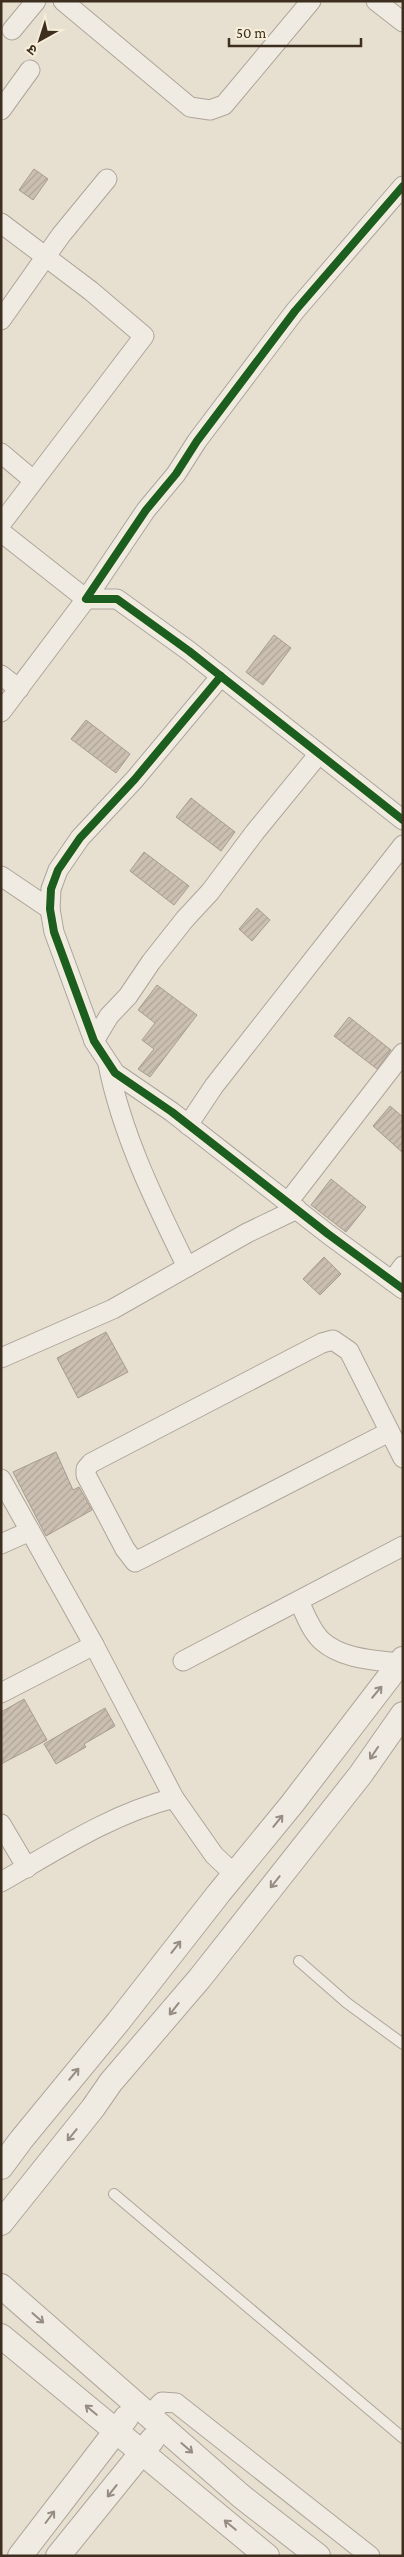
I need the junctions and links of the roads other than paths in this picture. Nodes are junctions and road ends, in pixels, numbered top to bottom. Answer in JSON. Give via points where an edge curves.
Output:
{"nodes":[{"id":1,"x":36,"y":1,"type":"edge"},
{"id":2,"x":63,"y":1,"type":"edge"},
{"id":3,"x":311,"y":1,"type":"edge"},
{"id":4,"x":376,"y":1,"type":"edge"},
{"id":5,"x":403,"y":22,"type":"edge"},
{"id":6,"x":12,"y":30,"type":"dead end"},
{"id":7,"x":30,"y":70,"type":"dead end"},
{"id":8,"x":1,"y":110,"type":"edge"},
{"id":9,"x":107,"y":179,"type":"dead end"},
{"id":10,"x":403,"y":186,"type":"edge"},
{"id":11,"x":1,"y":223,"type":"edge"},
{"id":12,"x":45,"y":258,"type":"junction"},
{"id":13,"x":1,"y":320,"type":"edge"},
{"id":14,"x":1,"y":453,"type":"edge"},
{"id":15,"x":34,"y":480,"type":"junction"},
{"id":16,"x":1,"y":524,"type":"edge"},
{"id":17,"x":1,"y":532,"type":"edge"},
{"id":18,"x":86,"y":599,"type":"junction"},
{"id":19,"x":1,"y":675,"type":"edge"},
{"id":20,"x":221,"y":676,"type":"junction"},
{"id":21,"x":19,"y":689,"type":"junction"},
{"id":22,"x":1,"y":712,"type":"edge"},
{"id":23,"x":318,"y":755,"type":"junction"},
{"id":24,"x":403,"y":820,"type":"edge"},
{"id":25,"x":403,"y":845,"type":"edge"},
{"id":26,"x":1,"y":876,"type":"edge"},
{"id":27,"x":50,"y":909,"type":"junction"},
{"id":28,"x":94,"y":1041,"type":"junction"},
{"id":29,"x":403,"y":1053,"type":"edge"},
{"id":30,"x":107,"y":1061,"type":"junction"},
{"id":31,"x":188,"y":1125,"type":"junction"},
{"id":32,"x":292,"y":1206,"type":"junction"},
{"id":33,"x":187,"y":1266,"type":"junction"},
{"id":34,"x":399,"y":1279,"type":"edge"},
{"id":35,"x":1,"y":1358,"type":"edge"},
{"id":36,"x":389,"y":1432,"type":"junction"},
{"id":37,"x":403,"y":1458,"type":"edge"},
{"id":38,"x":1,"y":1479,"type":"edge"},
{"id":39,"x":30,"y":1531,"type":"junction"},
{"id":40,"x":1,"y":1544,"type":"edge"},
{"id":41,"x":403,"y":1546,"type":"edge"},
{"id":42,"x":299,"y":1601,"type":"junction"},
{"id":43,"x":94,"y":1645,"type":"junction"},
{"id":44,"x":183,"y":1661,"type":"dead end"},
{"id":45,"x":401,"y":1661,"type":"edge"},
{"id":46,"x":1,"y":1693,"type":"edge"},
{"id":47,"x":403,"y":1714,"type":"edge"},
{"id":48,"x":174,"y":1798,"type":"junction"},
{"id":49,"x":1,"y":1824,"type":"edge"},
{"id":50,"x":27,"y":1868,"type":"junction"},
{"id":51,"x":234,"y":1874,"type":"junction"},
{"id":52,"x":1,"y":1882,"type":"edge"},
{"id":53,"x":299,"y":1962,"type":"dead end"},
{"id":54,"x":403,"y":2044,"type":"edge"},
{"id":55,"x":1,"y":2167,"type":"edge"},
{"id":56,"x":114,"y":2194,"type":"dead end"},
{"id":57,"x":1,"y":2223,"type":"edge"},
{"id":58,"x":1,"y":2286,"type":"edge"},
{"id":59,"x":1,"y":2336,"type":"edge"},
{"id":60,"x":152,"y":2413,"type":"junction"},
{"id":61,"x":116,"y":2430,"type":"junction"},
{"id":62,"x":403,"y":2438,"type":"edge"},
{"id":63,"x":142,"y":2452,"type":"junction"},
{"id":64,"x":20,"y":2556,"type":"edge"},
{"id":65,"x":58,"y":2556,"type":"edge"},
{"id":66,"x":268,"y":2556,"type":"edge"},
{"id":67,"x":318,"y":2556,"type":"edge"},
{"id":68,"x":370,"y":2556,"type":"edge"}],
"edges":[{"from":1,"to":6,"type":"street"},
{"from":2,"to":3,"type":"street","via":[[190,107],[210,110],[224,105]]},
{"from":4,"to":5,"type":"street"},
{"from":7,"to":8,"type":"street"},
{"from":9,"to":12,"type":"street"},
{"from":10,"to":18,"type":"street","via":[[295,311],[146,510]]},
{"from":11,"to":12,"type":"street"},
{"from":12,"to":13,"type":"street"},
{"from":12,"to":15,"type":"street","via":[[91,291],[144,336]]},
{"from":14,"to":15,"type":"street"},
{"from":15,"to":16,"type":"street"},
{"from":17,"to":18,"type":"street"},
{"from":18,"to":20,"type":"street","via":[[117,599]]},
{"from":18,"to":21,"type":"street"},
{"from":19,"to":21,"type":"street"},
{"from":20,"to":23,"type":"street"},
{"from":20,"to":27,"type":"street","via":[[135,779],[80,838],[58,870],[51,889]]},
{"from":21,"to":22,"type":"street"},
{"from":23,"to":24,"type":"street"},
{"from":23,"to":28,"type":"street","via":[[151,962]]},
{"from":25,"to":31,"type":"street","via":[[214,1086]]},
{"from":26,"to":27,"type":"street"},
{"from":27,"to":28,"type":"street","via":[[54,932]]},
{"from":28,"to":30,"type":"street"},
{"from":29,"to":32,"type":"street"},
{"from":30,"to":31,"type":"street","via":[[115,1073]]},
{"from":30,"to":33,"type":"street","via":[[111,1083],[138,1162]]},
{"from":31,"to":32,"type":"street"},
{"from":32,"to":33,"type":"street"},
{"from":32,"to":34,"type":"street"},
{"from":33,"to":35,"type":"street","via":[[113,1309]]},
{"from":36,"to":36,"type":"street","via":[[349,1351],[333,1340],[92,1463],[86,1469],[86,1475],[135,1562]]},
{"from":36,"to":37,"type":"street"},
{"from":38,"to":39,"type":"street"},
{"from":39,"to":40,"type":"street"},
{"from":39,"to":43,"type":"street"},
{"from":41,"to":42,"type":"street"},
{"from":42,"to":44,"type":"street"},
{"from":42,"to":45,"type":"street","via":[[322,1641],[343,1654]]},
{"from":43,"to":46,"type":"street"},
{"from":43,"to":48,"type":"street"},
{"from":51,"to":45,"type":"street","one_way":true},
{"from":47,"to":57,"type":"street","one_way":true,"via":[[200,1978],[111,2082],[94,2108]]},
{"from":48,"to":50,"type":"street","via":[[123,1815]]},
{"from":48,"to":51,"type":"street","via":[[214,1854]]},
{"from":49,"to":50,"type":"street"},
{"from":50,"to":52,"type":"street"},
{"from":55,"to":51,"type":"street","one_way":true},
{"from":53,"to":54,"type":"lane"},
{"from":56,"to":62,"type":"lane"},
{"from":58,"to":60,"type":"street","one_way":true},
{"from":61,"to":59,"type":"street","one_way":true},
{"from":60,"to":61,"type":"street"},
{"from":60,"to":63,"type":"street"},
{"from":60,"to":67,"type":"street","one_way":true,"via":[[241,2496]]},
{"from":60,"to":68,"type":"street","via":[[162,2402],[176,2402]]},
{"from":61,"to":63,"type":"street"},
{"from":64,"to":61,"type":"street","one_way":true},
{"from":63,"to":65,"type":"street","one_way":true},
{"from":66,"to":63,"type":"street","one_way":true}]}
